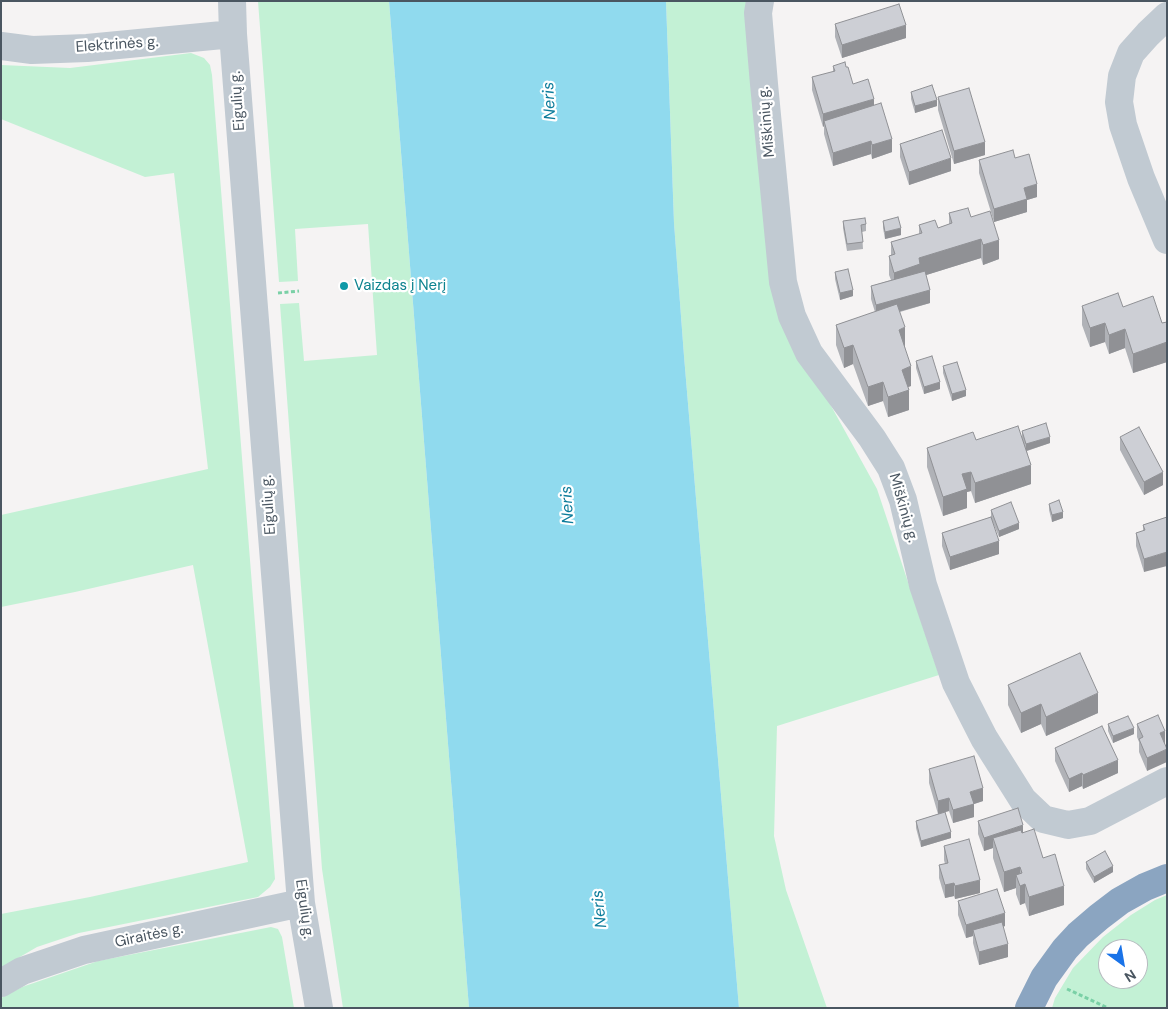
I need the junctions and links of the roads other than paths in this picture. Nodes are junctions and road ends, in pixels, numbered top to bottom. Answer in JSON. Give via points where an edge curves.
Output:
{"nodes":[{"id":1,"x":232,"y":1,"type":"edge"},
{"id":2,"x":760,"y":1,"type":"edge"},
{"id":3,"x":1167,"y":16,"type":"edge"},
{"id":4,"x":233,"y":34,"type":"junction"},
{"id":5,"x":1,"y":46,"type":"edge"},
{"id":6,"x":1167,"y":240,"type":"edge"},
{"id":7,"x":1167,"y":781,"type":"edge"},
{"id":8,"x":1167,"y":878,"type":"edge"},
{"id":9,"x":301,"y":904,"type":"junction"},
{"id":10,"x":1,"y":983,"type":"edge"},
{"id":11,"x":319,"y":1008,"type":"edge"},
{"id":12,"x":1028,"y":1008,"type":"edge"}],
"edges":[{"from":1,"to":4,"type":"street","name":"Eigulių g."},
{"from":2,"to":7,"type":"street","name":"Miškinių g.","via":[[763,75],[783,282],[792,316],[809,353],[891,468],[903,500],[923,585],[956,683],[984,738],[1022,800],[1043,819],[1068,825],[1090,821]]},
{"from":3,"to":6,"type":"street","via":[[1131,53],[1122,76],[1119,102],[1123,126]]},
{"from":4,"to":5,"type":"street","name":"Elektrinės g.","via":[[87,48],[32,50]]},
{"from":4,"to":9,"type":"street","name":"Eigulių g."},
{"from":8,"to":12,"type":"highway","via":[[1120,901],[1078,935],[1044,978]]},
{"from":9,"to":10,"type":"street","name":"Giraitės g.","via":[[84,950],[22,971]]},
{"from":9,"to":11,"type":"street","name":"Eigulių g."}]}
